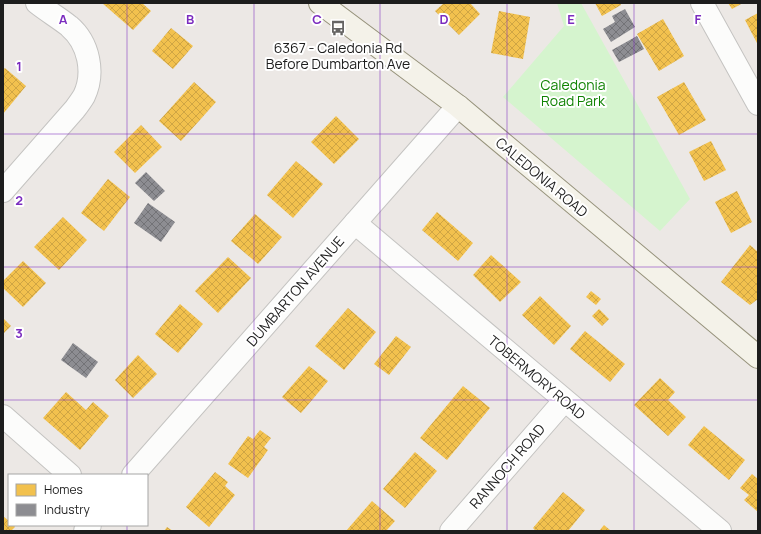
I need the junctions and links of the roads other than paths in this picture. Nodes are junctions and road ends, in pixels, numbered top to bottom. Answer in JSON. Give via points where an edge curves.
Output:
{"nodes":[{"id":1,"x":37,"y":3,"type":"edge"},
{"id":2,"x":320,"y":3,"type":"edge"},
{"id":3,"x":702,"y":3,"type":"edge"},
{"id":4,"x":758,"y":104,"type":"edge"},
{"id":5,"x":458,"y":106,"type":"junction"},
{"id":6,"x":3,"y":191,"type":"edge"},
{"id":7,"x":355,"y":223,"type":"junction"},
{"id":8,"x":758,"y":357,"type":"edge"},
{"id":9,"x":564,"y":401,"type":"junction"},
{"id":10,"x":3,"y":416,"type":"edge"},
{"id":11,"x":69,"y":474,"type":"edge"},
{"id":12,"x":134,"y":474,"type":"edge"},
{"id":13,"x":451,"y":531,"type":"edge"},
{"id":14,"x":720,"y":531,"type":"edge"}],
"edges":[{"from":1,"to":6,"type":"street","via":[[70,26],[80,38],[87,52],[90,67],[88,82],[84,96],[75,109]]},
{"from":2,"to":5,"type":"street","name":"CALEDONIA ROAD"},
{"from":3,"to":4,"type":"street"},
{"from":5,"to":7,"type":"street","name":"DUMBARTON AVENUE"},
{"from":5,"to":8,"type":"street","name":"CALEDONIA ROAD"},
{"from":7,"to":9,"type":"street","name":"TOBERMORY ROAD"},
{"from":7,"to":12,"type":"street","name":"DUMBARTON AVENUE"},
{"from":9,"to":13,"type":"street","name":"RANNOCH ROAD"},
{"from":9,"to":14,"type":"street","name":"TOBERMORY ROAD"},
{"from":10,"to":11,"type":"street"}]}
